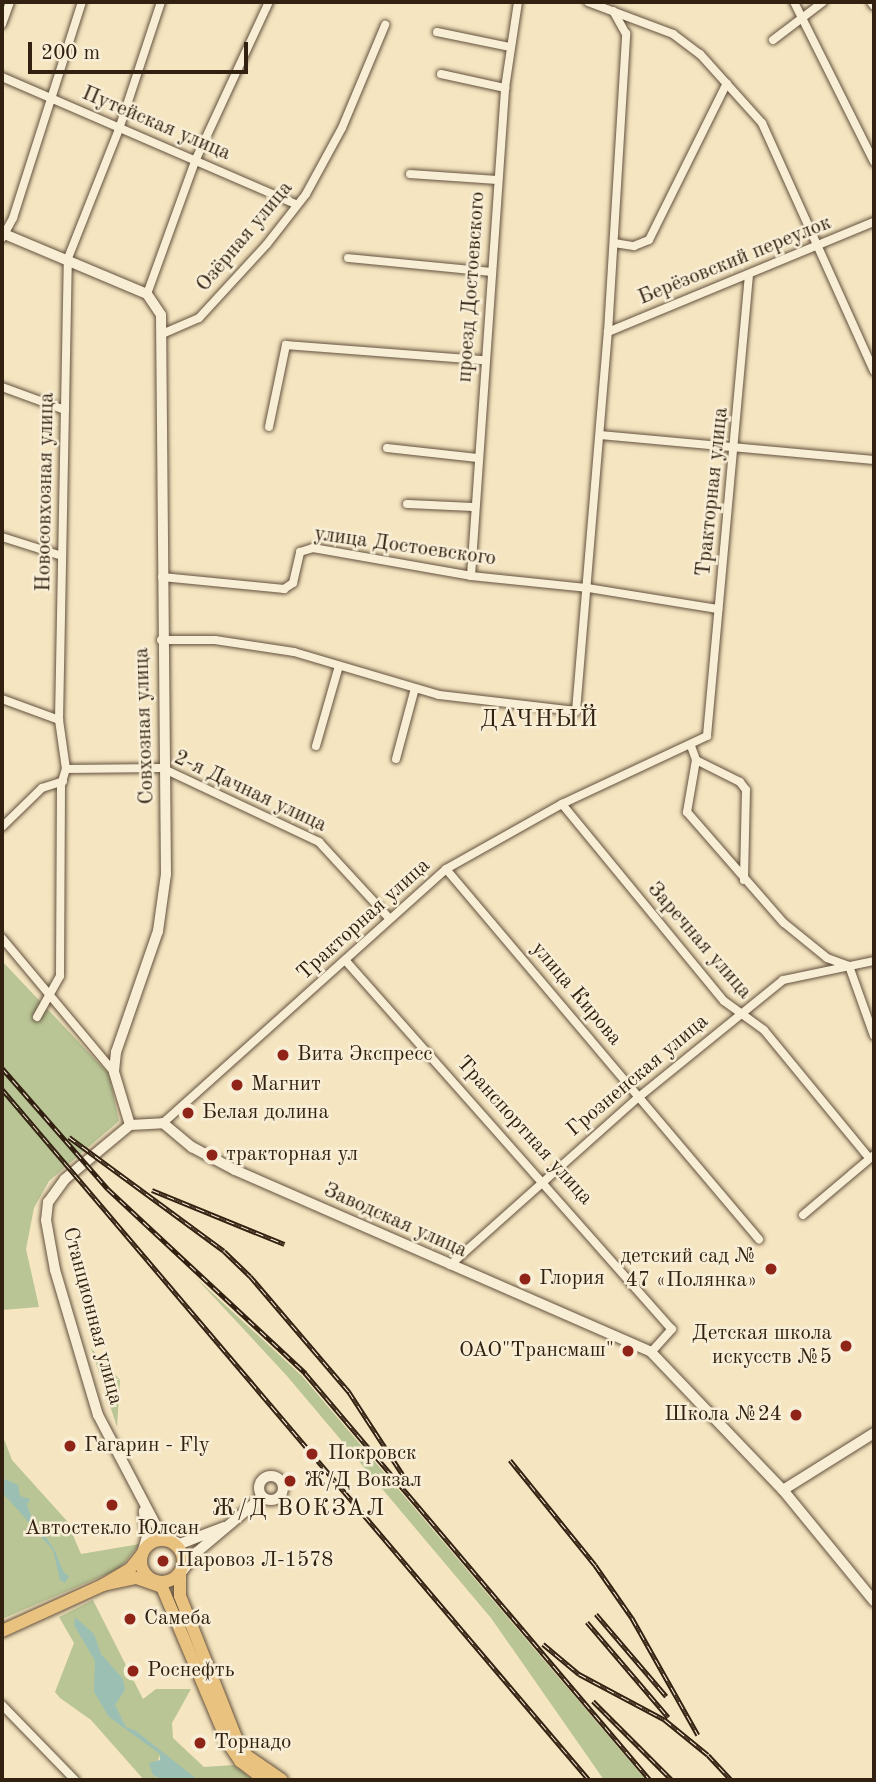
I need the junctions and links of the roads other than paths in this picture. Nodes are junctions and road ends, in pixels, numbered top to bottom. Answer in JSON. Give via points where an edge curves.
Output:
{"nodes":[{"id":1,"x":10,"y":2,"type":"edge"},
{"id":2,"x":82,"y":2,"type":"edge"},
{"id":3,"x":161,"y":2,"type":"edge"},
{"id":4,"x":269,"y":2,"type":"edge"},
{"id":5,"x":518,"y":2,"type":"edge"},
{"id":6,"x":588,"y":2,"type":"edge"},
{"id":7,"x":794,"y":2,"type":"edge"},
{"id":8,"x":823,"y":2,"type":"edge"},
{"id":9,"x":871,"y":2,"type":"edge"},
{"id":10,"x":603,"y":3,"type":"edge"},
{"id":11,"x":874,"y":6,"type":"edge"},
{"id":12,"x":613,"y":11,"type":"junction"},
{"id":13,"x":805,"y":16,"type":"junction"},
{"id":14,"x":2,"y":24,"type":"edge"},
{"id":15,"x":385,"y":25,"type":"dead end"},
{"id":16,"x":437,"y":32,"type":"dead end"},
{"id":17,"x":773,"y":40,"type":"dead end"},
{"id":18,"x":510,"y":47,"type":"junction"},
{"id":19,"x":441,"y":74,"type":"dead end"},
{"id":20,"x":2,"y":77,"type":"edge"},
{"id":21,"x":727,"y":83,"type":"junction"},
{"id":22,"x":505,"y":88,"type":"junction"},
{"id":23,"x":49,"y":98,"type":"junction"},
{"id":24,"x":118,"y":129,"type":"junction"},
{"id":25,"x":196,"y":159,"type":"junction"},
{"id":26,"x":874,"y":162,"type":"edge"},
{"id":27,"x":410,"y":174,"type":"dead end"},
{"id":28,"x":497,"y":180,"type":"junction"},
{"id":29,"x":296,"y":204,"type":"junction"},
{"id":30,"x":874,"y":222,"type":"edge"},
{"id":31,"x":2,"y":235,"type":"edge"},
{"id":32,"x":614,"y":243,"type":"junction"},
{"id":33,"x":814,"y":246,"type":"junction"},
{"id":34,"x":68,"y":258,"type":"junction"},
{"id":35,"x":348,"y":258,"type":"dead end"},
{"id":36,"x":490,"y":272,"type":"junction"},
{"id":37,"x":749,"y":275,"type":"junction"},
{"id":38,"x":147,"y":294,"type":"junction"},
{"id":39,"x":608,"y":332,"type":"junction"},
{"id":40,"x":162,"y":334,"type":"junction"},
{"id":41,"x":483,"y":360,"type":"junction"},
{"id":42,"x":874,"y":371,"type":"edge"},
{"id":43,"x":2,"y":387,"type":"edge"},
{"id":44,"x":65,"y":410,"type":"junction"},
{"id":45,"x":269,"y":427,"type":"dead end"},
{"id":46,"x":600,"y":435,"type":"junction"},
{"id":47,"x":387,"y":448,"type":"dead end"},
{"id":48,"x":735,"y":450,"type":"junction"},
{"id":49,"x":477,"y":458,"type":"junction"},
{"id":50,"x":874,"y":460,"type":"edge"},
{"id":51,"x":407,"y":504,"type":"dead end"},
{"id":52,"x":474,"y":507,"type":"junction"},
{"id":53,"x":2,"y":537,"type":"edge"},
{"id":54,"x":62,"y":556,"type":"junction"},
{"id":55,"x":471,"y":576,"type":"junction"},
{"id":56,"x":162,"y":577,"type":"junction"},
{"id":57,"x":588,"y":588,"type":"junction"},
{"id":58,"x":718,"y":609,"type":"junction"},
{"id":59,"x":161,"y":640,"type":"junction"},
{"id":60,"x":339,"y":666,"type":"junction"},
{"id":61,"x":415,"y":688,"type":"junction"},
{"id":62,"x":2,"y":699,"type":"edge"},
{"id":63,"x":59,"y":720,"type":"junction"},
{"id":64,"x":316,"y":746,"type":"dead end"},
{"id":65,"x":691,"y":746,"type":"junction"},
{"id":66,"x":396,"y":759,"type":"dead end"},
{"id":67,"x":696,"y":760,"type":"junction"},
{"id":68,"x":162,"y":768,"type":"junction"},
{"id":69,"x":66,"y":769,"type":"junction"},
{"id":70,"x":62,"y":781,"type":"junction"},
{"id":71,"x":562,"y":804,"type":"junction"},
{"id":72,"x":2,"y":827,"type":"edge"},
{"id":73,"x":446,"y":869,"type":"junction"},
{"id":74,"x":744,"y":880,"type":"junction"},
{"id":75,"x":388,"y":917,"type":"junction"},
{"id":76,"x":2,"y":938,"type":"edge"},
{"id":77,"x":345,"y":960,"type":"junction"},
{"id":78,"x":874,"y":961,"type":"edge"},
{"id":79,"x":849,"y":966,"type":"junction"},
{"id":80,"x":53,"y":996,"type":"junction"},
{"id":81,"x":740,"y":1014,"type":"junction"},
{"id":82,"x":37,"y":1017,"type":"dead end"},
{"id":83,"x":874,"y":1037,"type":"edge"},
{"id":84,"x":114,"y":1072,"type":"junction"},
{"id":85,"x":640,"y":1096,"type":"junction"},
{"id":86,"x":163,"y":1123,"type":"junction"},
{"id":87,"x":130,"y":1125,"type":"junction"},
{"id":88,"x":872,"y":1156,"type":"edge"},
{"id":89,"x":543,"y":1180,"type":"junction"},
{"id":90,"x":803,"y":1215,"type":"dead end"},
{"id":91,"x":759,"y":1240,"type":"dead end"},
{"id":92,"x":450,"y":1265,"type":"junction"},
{"id":93,"x":651,"y":1352,"type":"junction"},
{"id":94,"x":874,"y":1433,"type":"edge"},
{"id":95,"x":783,"y":1490,"type":"junction"},
{"id":96,"x":262,"y":1497,"type":"dead end"},
{"id":97,"x":142,"y":1501,"type":"junction"},
{"id":98,"x":224,"y":1527,"type":"junction"},
{"id":99,"x":169,"y":1541,"type":"junction"},
{"id":100,"x":142,"y":1554,"type":"junction"},
{"id":101,"x":180,"y":1574,"type":"junction"},
{"id":102,"x":155,"y":1581,"type":"junction"},
{"id":103,"x":103,"y":1585,"type":"junction"},
{"id":104,"x":870,"y":1589,"type":"edge"},
{"id":105,"x":874,"y":1601,"type":"edge"},
{"id":106,"x":2,"y":1631,"type":"edge"},
{"id":107,"x":2,"y":1705,"type":"edge"},
{"id":108,"x":75,"y":1780,"type":"edge"},
{"id":109,"x":265,"y":1780,"type":"edge"},
{"id":110,"x":282,"y":1780,"type":"edge"}],
"edges":[{"from":1,"to":14,"type":"street"},
{"from":2,"to":23,"type":"street"},
{"from":3,"to":24,"type":"street","name":"Новосовхозная улица"},
{"from":4,"to":25,"type":"street"},
{"from":5,"to":18,"type":"street","name":"проезд Достоевского"},
{"from":6,"to":10,"type":"street"},
{"from":7,"to":13,"type":"street"},
{"from":8,"to":13,"type":"street"},
{"from":9,"to":11,"type":"street"},
{"from":10,"to":12,"type":"street"},
{"from":12,"to":21,"type":"street","via":[[673,34]]},
{"from":12,"to":32,"type":"street","via":[[625,34]]},
{"from":13,"to":17,"type":"street"},
{"from":13,"to":26,"type":"street"},
{"from":15,"to":29,"type":"street","name":"Озёрная улица","via":[[342,128]]},
{"from":16,"to":18,"type":"street"},
{"from":18,"to":22,"type":"street","name":"проезд Достоевского"},
{"from":19,"to":22,"type":"street"},
{"from":20,"to":23,"type":"street","name":"Путейская улица"},
{"from":21,"to":32,"type":"street","via":[[649,240],[634,246]]},
{"from":21,"to":33,"type":"street","via":[[762,123],[799,199]]},
{"from":22,"to":28,"type":"street","name":"проезд Достоевского"},
{"from":23,"to":24,"type":"street","name":"Путейская улица"},
{"from":23,"to":31,"type":"street","via":[[13,218]]},
{"from":24,"to":25,"type":"street","name":"Путейская улица"},
{"from":24,"to":34,"type":"street","name":"Новосовхозная улица"},
{"from":25,"to":29,"type":"street","name":"Путейская улица"},
{"from":25,"to":38,"type":"street"},
{"from":27,"to":28,"type":"street"},
{"from":28,"to":36,"type":"street","name":"проезд Достоевского"},
{"from":29,"to":40,"type":"street","name":"Озёрная улица","via":[[267,244],[199,318]]},
{"from":30,"to":33,"type":"street","name":"Берёзовский переулок"},
{"from":31,"to":34,"type":"street"},
{"from":32,"to":39,"type":"street"},
{"from":33,"to":37,"type":"street","name":"Берёзовский переулок"},
{"from":33,"to":42,"type":"street"},
{"from":34,"to":38,"type":"street"},
{"from":34,"to":44,"type":"street","name":"Новосовхозная улица"},
{"from":35,"to":36,"type":"street"},
{"from":36,"to":41,"type":"street","name":"проезд Достоевского"},
{"from":37,"to":39,"type":"street","name":"Берёзовский переулок"},
{"from":37,"to":48,"type":"street","name":"Тракторная улица"},
{"from":38,"to":40,"type":"street","name":"Совхозная улица","via":[[161,315]]},
{"from":39,"to":46,"type":"street"},
{"from":40,"to":56,"type":"street","name":"Совхозная улица"},
{"from":41,"to":45,"type":"street","via":[[286,345]]},
{"from":41,"to":49,"type":"street","name":"проезд Достоевского"},
{"from":43,"to":44,"type":"street"},
{"from":44,"to":54,"type":"street","name":"Новосовхозная улица"},
{"from":46,"to":48,"type":"street"},
{"from":46,"to":57,"type":"street"},
{"from":47,"to":49,"type":"street"},
{"from":48,"to":50,"type":"street"},
{"from":48,"to":58,"type":"street","name":"Тракторная улица"},
{"from":49,"to":52,"type":"street","name":"проезд Достоевского"},
{"from":51,"to":52,"type":"street"},
{"from":52,"to":55,"type":"street","name":"проезд Достоевского"},
{"from":53,"to":54,"type":"street"},
{"from":54,"to":63,"type":"street","name":"Новосовхозная улица"},
{"from":55,"to":56,"type":"street","name":"улица Достоевского","via":[[307,547],[300,552],[293,583],[284,589]]},
{"from":55,"to":57,"type":"street","name":"улица Достоевского"},
{"from":56,"to":59,"type":"street","name":"Совхозная улица"},
{"from":57,"to":58,"type":"street","name":"улица Достоевского"},
{"from":57,"to":61,"type":"street","via":[[576,711],[498,704]]},
{"from":58,"to":65,"type":"street","name":"Тракторная улица","via":[[710,721],[706,736]]},
{"from":59,"to":60,"type":"street","via":[[215,640]]},
{"from":59,"to":68,"type":"street","name":"Совхозная улица"},
{"from":60,"to":61,"type":"street"},
{"from":60,"to":64,"type":"street"},
{"from":61,"to":66,"type":"street"},
{"from":62,"to":63,"type":"street"},
{"from":63,"to":69,"type":"street","name":"Новосовхозная улица"},
{"from":65,"to":67,"type":"street"},
{"from":65,"to":71,"type":"street","name":"Тракторная улица"},
{"from":67,"to":74,"type":"street","via":[[687,812]]},
{"from":67,"to":74,"type":"street","via":[[740,782],[746,790]]},
{"from":68,"to":69,"type":"street","name":"2-я Дачная улица"},
{"from":68,"to":75,"type":"street","name":"2-я Дачная улица","via":[[320,842]]},
{"from":68,"to":84,"type":"street","name":"Совхозная улица","via":[[167,817],[164,905]]},
{"from":69,"to":70,"type":"street","name":"Новосовхозная улица"},
{"from":70,"to":72,"type":"street","via":[[42,788]]},
{"from":70,"to":80,"type":"street","name":"Новосовхозная улица","via":[[60,976]]},
{"from":71,"to":73,"type":"street","name":"Тракторная улица"},
{"from":71,"to":81,"type":"street","name":"Заречная улица","via":[[659,925]]},
{"from":73,"to":75,"type":"street","name":"Тракторная улица"},
{"from":73,"to":85,"type":"street","name":"улица Кирова"},
{"from":74,"to":79,"type":"street","via":[[805,942],[827,958]]},
{"from":75,"to":77,"type":"street","name":"Тракторная улица"},
{"from":76,"to":80,"type":"street"},
{"from":77,"to":86,"type":"street","name":"Тракторная улица"},
{"from":77,"to":89,"type":"street","name":"Транспортная улица"},
{"from":78,"to":79,"type":"street","name":"Грозненская улица"},
{"from":79,"to":81,"type":"street","name":"Грозненская улица","via":[[783,980]]},
{"from":79,"to":83,"type":"street"},
{"from":80,"to":82,"type":"street"},
{"from":80,"to":84,"type":"street"},
{"from":81,"to":85,"type":"street","name":"Грозненская улица"},
{"from":81,"to":88,"type":"street","name":"Заречная улица","via":[[764,1030]]},
{"from":84,"to":87,"type":"street"},
{"from":85,"to":89,"type":"street","name":"Грозненская улица"},
{"from":85,"to":91,"type":"street","name":"улица Кирова"},
{"from":86,"to":87,"type":"street"},
{"from":86,"to":92,"type":"street","name":"Заводская улица","via":[[216,1161]]},
{"from":87,"to":97,"type":"street","name":"Станционная улица","via":[[56,1189],[46,1220],[55,1270],[98,1415]]},
{"from":88,"to":90,"type":"street","name":"Заречная улица"},
{"from":89,"to":92,"type":"street","name":"Грозненская улица"},
{"from":89,"to":93,"type":"street","name":"Транспортная улица","via":[[672,1329]]},
{"from":92,"to":93,"type":"street","name":"Заводская улица"},
{"from":93,"to":95,"type":"street"},
{"from":94,"to":95,"type":"street"},
{"from":95,"to":104,"type":"street"},
{"from":96,"to":98,"type":"street"},
{"from":97,"to":99,"type":"street","name":"Станционная улица"},
{"from":97,"to":100,"type":"street","name":"Станционная улица","via":[[147,1537]]},
{"from":98,"to":99,"type":"street","via":[[188,1544]]},
{"from":98,"to":101,"type":"street"},
{"from":99,"to":100,"type":"main road","via":[[154,1541]]},
{"from":99,"to":101,"type":"main road","via":[[183,1556]]},
{"from":100,"to":102,"type":"main road","via":[[142,1570]]},
{"from":100,"to":103,"type":"main road","via":[[130,1569]]},
{"from":101,"to":102,"type":"main road","via":[[169,1582]]},
{"from":101,"to":110,"type":"main road","via":[[180,1596],[237,1740],[247,1756]]},
{"from":102,"to":103,"type":"main road","via":[[125,1579]]},
{"from":102,"to":109,"type":"main road","via":[[171,1599],[228,1742],[240,1761]]},
{"from":103,"to":106,"type":"main road"},
{"from":104,"to":105,"type":"street"},
{"from":107,"to":108,"type":"street"}]}
